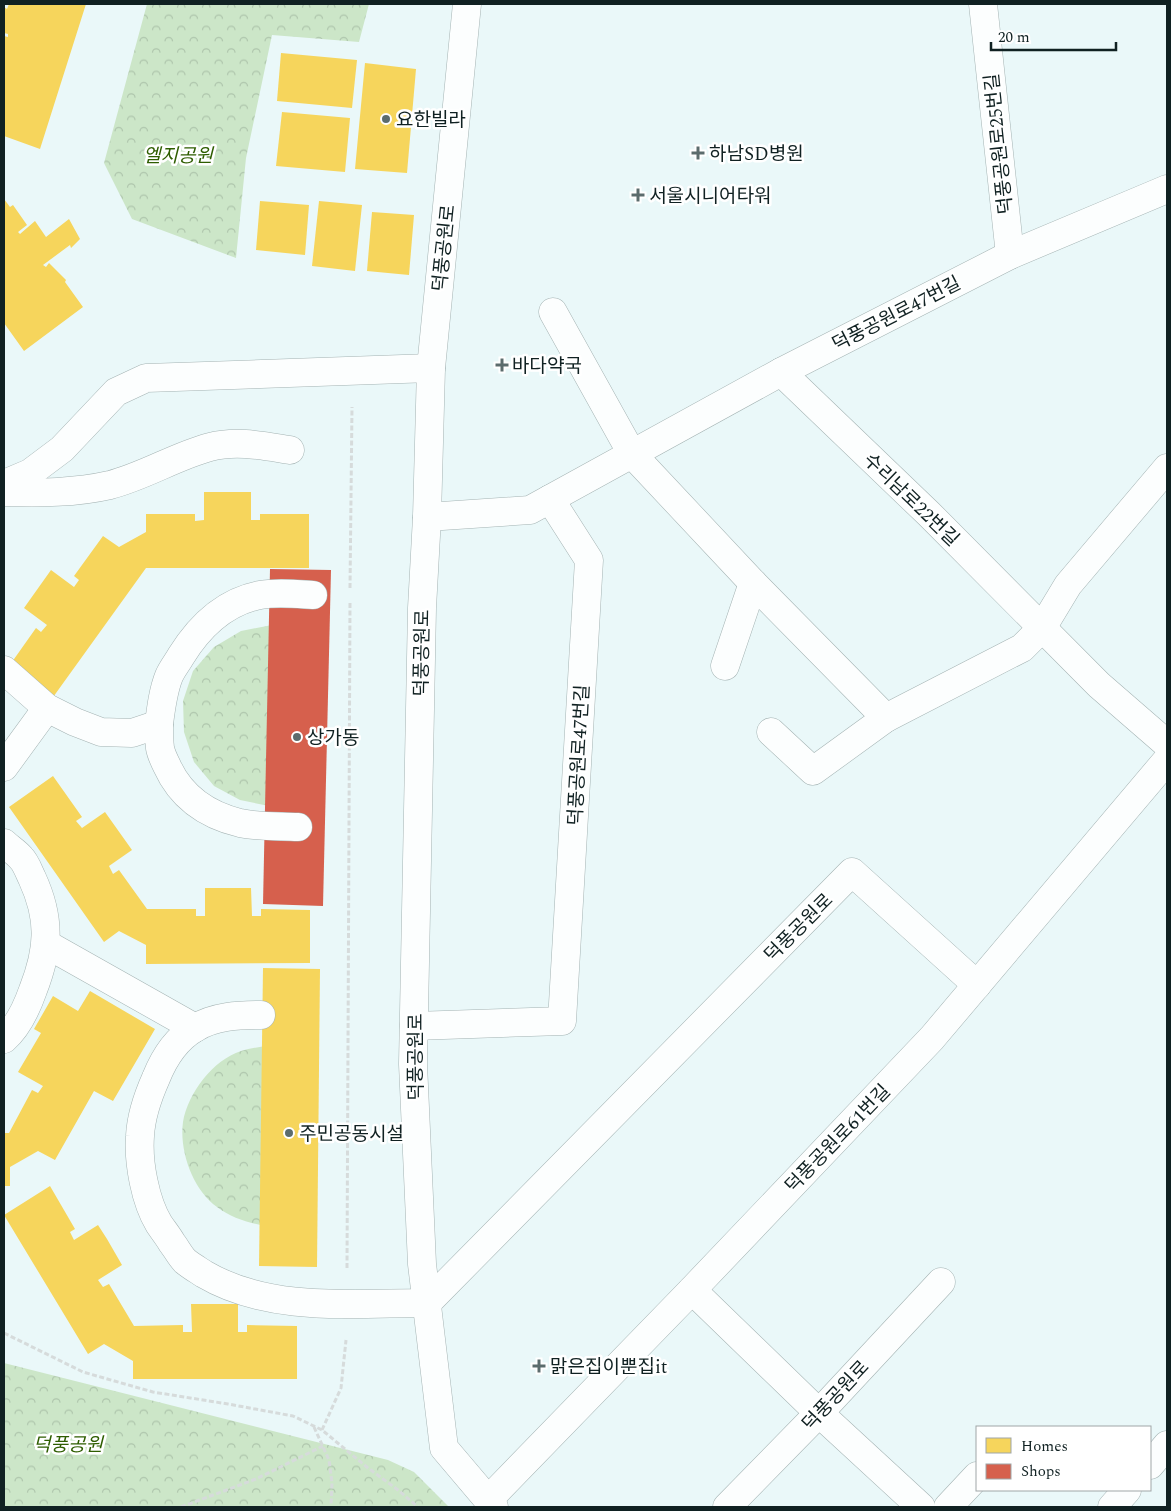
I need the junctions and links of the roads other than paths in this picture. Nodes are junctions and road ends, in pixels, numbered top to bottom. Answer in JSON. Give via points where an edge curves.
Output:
{"nodes":[{"id":1,"x":467,"y":4,"type":"edge"},
{"id":2,"x":984,"y":4,"type":"edge"},
{"id":3,"x":1167,"y":189,"type":"edge"},
{"id":4,"x":1010,"y":255,"type":"junction"},
{"id":5,"x":553,"y":312,"type":"dead end"},
{"id":6,"x":430,"y":368,"type":"junction"},
{"id":7,"x":781,"y":372,"type":"junction"},
{"id":8,"x":290,"y":450,"type":"dead end"},
{"id":9,"x":632,"y":454,"type":"junction"},
{"id":10,"x":1167,"y":468,"type":"edge"},
{"id":11,"x":4,"y":484,"type":"edge"},
{"id":12,"x":4,"y":492,"type":"edge"},
{"id":13,"x":550,"y":499,"type":"junction"},
{"id":14,"x":428,"y":517,"type":"junction"},
{"id":15,"x":753,"y":584,"type":"junction"},
{"id":16,"x":313,"y":595,"type":"dead end"},
{"id":17,"x":1042,"y":628,"type":"junction"},
{"id":18,"x":726,"y":666,"type":"dead end"},
{"id":19,"x":4,"y":670,"type":"edge"},
{"id":20,"x":47,"y":708,"type":"junction"},
{"id":21,"x":886,"y":718,"type":"junction"},
{"id":22,"x":159,"y":724,"type":"junction"},
{"id":23,"x":1162,"y":730,"type":"edge"},
{"id":24,"x":771,"y":732,"type":"dead end"},
{"id":25,"x":1167,"y":760,"type":"edge"},
{"id":26,"x":4,"y":767,"type":"edge"},
{"id":27,"x":298,"y":827,"type":"dead end"},
{"id":28,"x":4,"y":843,"type":"edge"},
{"id":29,"x":46,"y":944,"type":"junction"},
{"id":30,"x":977,"y":985,"type":"junction"},
{"id":31,"x":261,"y":1015,"type":"dead end"},
{"id":32,"x":414,"y":1026,"type":"junction"},
{"id":33,"x":195,"y":1028,"type":"junction"},
{"id":34,"x":4,"y":1039,"type":"edge"},
{"id":35,"x":940,"y":1282,"type":"dead end"},
{"id":36,"x":692,"y":1290,"type":"junction"},
{"id":37,"x":428,"y":1303,"type":"junction"},
{"id":38,"x":819,"y":1413,"type":"junction"},
{"id":39,"x":1167,"y":1445,"type":"edge"},
{"id":40,"x":1151,"y":1464,"type":"edge"},
{"id":41,"x":976,"y":1477,"type":"edge"},
{"id":42,"x":1127,"y":1491,"type":"edge"},
{"id":43,"x":491,"y":1504,"type":"edge"},
{"id":44,"x":728,"y":1507,"type":"edge"},
{"id":45,"x":921,"y":1507,"type":"edge"},
{"id":46,"x":948,"y":1507,"type":"edge"},
{"id":47,"x":1112,"y":1507,"type":"edge"}],
"edges":[{"from":1,"to":6,"type":"street","name":"덕풍공원로"},
{"from":2,"to":4,"type":"street","name":"덕풍공원로25번길"},
{"from":3,"to":4,"type":"street","name":"덕풍공원로47번길"},
{"from":4,"to":7,"type":"street","name":"덕풍공원로47번길"},
{"from":5,"to":9,"type":"street"},
{"from":6,"to":11,"type":"street","via":[[146,378],[116,392],[62,448],[30,473]]},
{"from":6,"to":14,"type":"street","name":"덕풍공원로"},
{"from":7,"to":9,"type":"street","name":"덕풍공원로47번길"},
{"from":7,"to":17,"type":"street","name":"수리남로22번길"},
{"from":8,"to":12,"type":"street","via":[[249,443],[211,446],[110,485],[73,492]]},
{"from":9,"to":13,"type":"street","name":"덕풍공원로47번길"},
{"from":9,"to":15,"type":"street"},
{"from":10,"to":17,"type":"street","via":[[1068,584]]},
{"from":13,"to":14,"type":"street","name":"덕풍공원로47번길","via":[[530,510]]},
{"from":13,"to":32,"type":"street","name":"덕풍공원로47번길","via":[[589,560],[562,1022]]},
{"from":14,"to":32,"type":"street","name":"덕풍공원로","via":[[422,608]]},
{"from":15,"to":18,"type":"street"},
{"from":15,"to":21,"type":"street"},
{"from":16,"to":22,"type":"street","via":[[260,595],[240,601],[206,623],[192,638],[169,675]]},
{"from":17,"to":21,"type":"street","via":[[1022,648]]},
{"from":17,"to":23,"type":"street","name":"수리남로22번길","via":[[1099,685]]},
{"from":19,"to":20,"type":"street"},
{"from":20,"to":22,"type":"street","via":[[102,732],[132,733]]},
{"from":20,"to":26,"type":"street"},
{"from":21,"to":24,"type":"street","via":[[813,771]]},
{"from":22,"to":27,"type":"street","via":[[160,750],[170,771],[181,790],[201,808],[242,824]]},
{"from":25,"to":30,"type":"street","name":"덕풍공원로61번길"},
{"from":28,"to":29,"type":"street","via":[[22,859],[38,891],[46,921]]},
{"from":29,"to":33,"type":"street"},
{"from":29,"to":34,"type":"street","via":[[28,1003]]},
{"from":30,"to":36,"type":"street","name":"덕풍공원로61번길","via":[[932,1038]]},
{"from":30,"to":37,"type":"street","name":"덕풍공원로","via":[[852,872]]},
{"from":31,"to":33,"type":"street","via":[[215,1018]]},
{"from":32,"to":37,"type":"street","name":"덕풍공원로","via":[[422,1264]]},
{"from":33,"to":37,"type":"street","via":[[178,1040],[167,1055],[149,1093],[140,1137],[144,1183],[158,1223],[184,1260],[232,1286],[291,1301]]},
{"from":35,"to":38,"type":"street","name":"덕풍공원로"},
{"from":36,"to":38,"type":"street"},
{"from":36,"to":43,"type":"street","name":"덕풍공원로61번길"},
{"from":37,"to":43,"type":"street","name":"덕풍공원로","via":[[444,1448]]},
{"from":38,"to":44,"type":"street","name":"덕풍공원로"},
{"from":38,"to":45,"type":"street"},
{"from":39,"to":40,"type":"street"},
{"from":41,"to":46,"type":"street"},
{"from":42,"to":47,"type":"street"}]}
